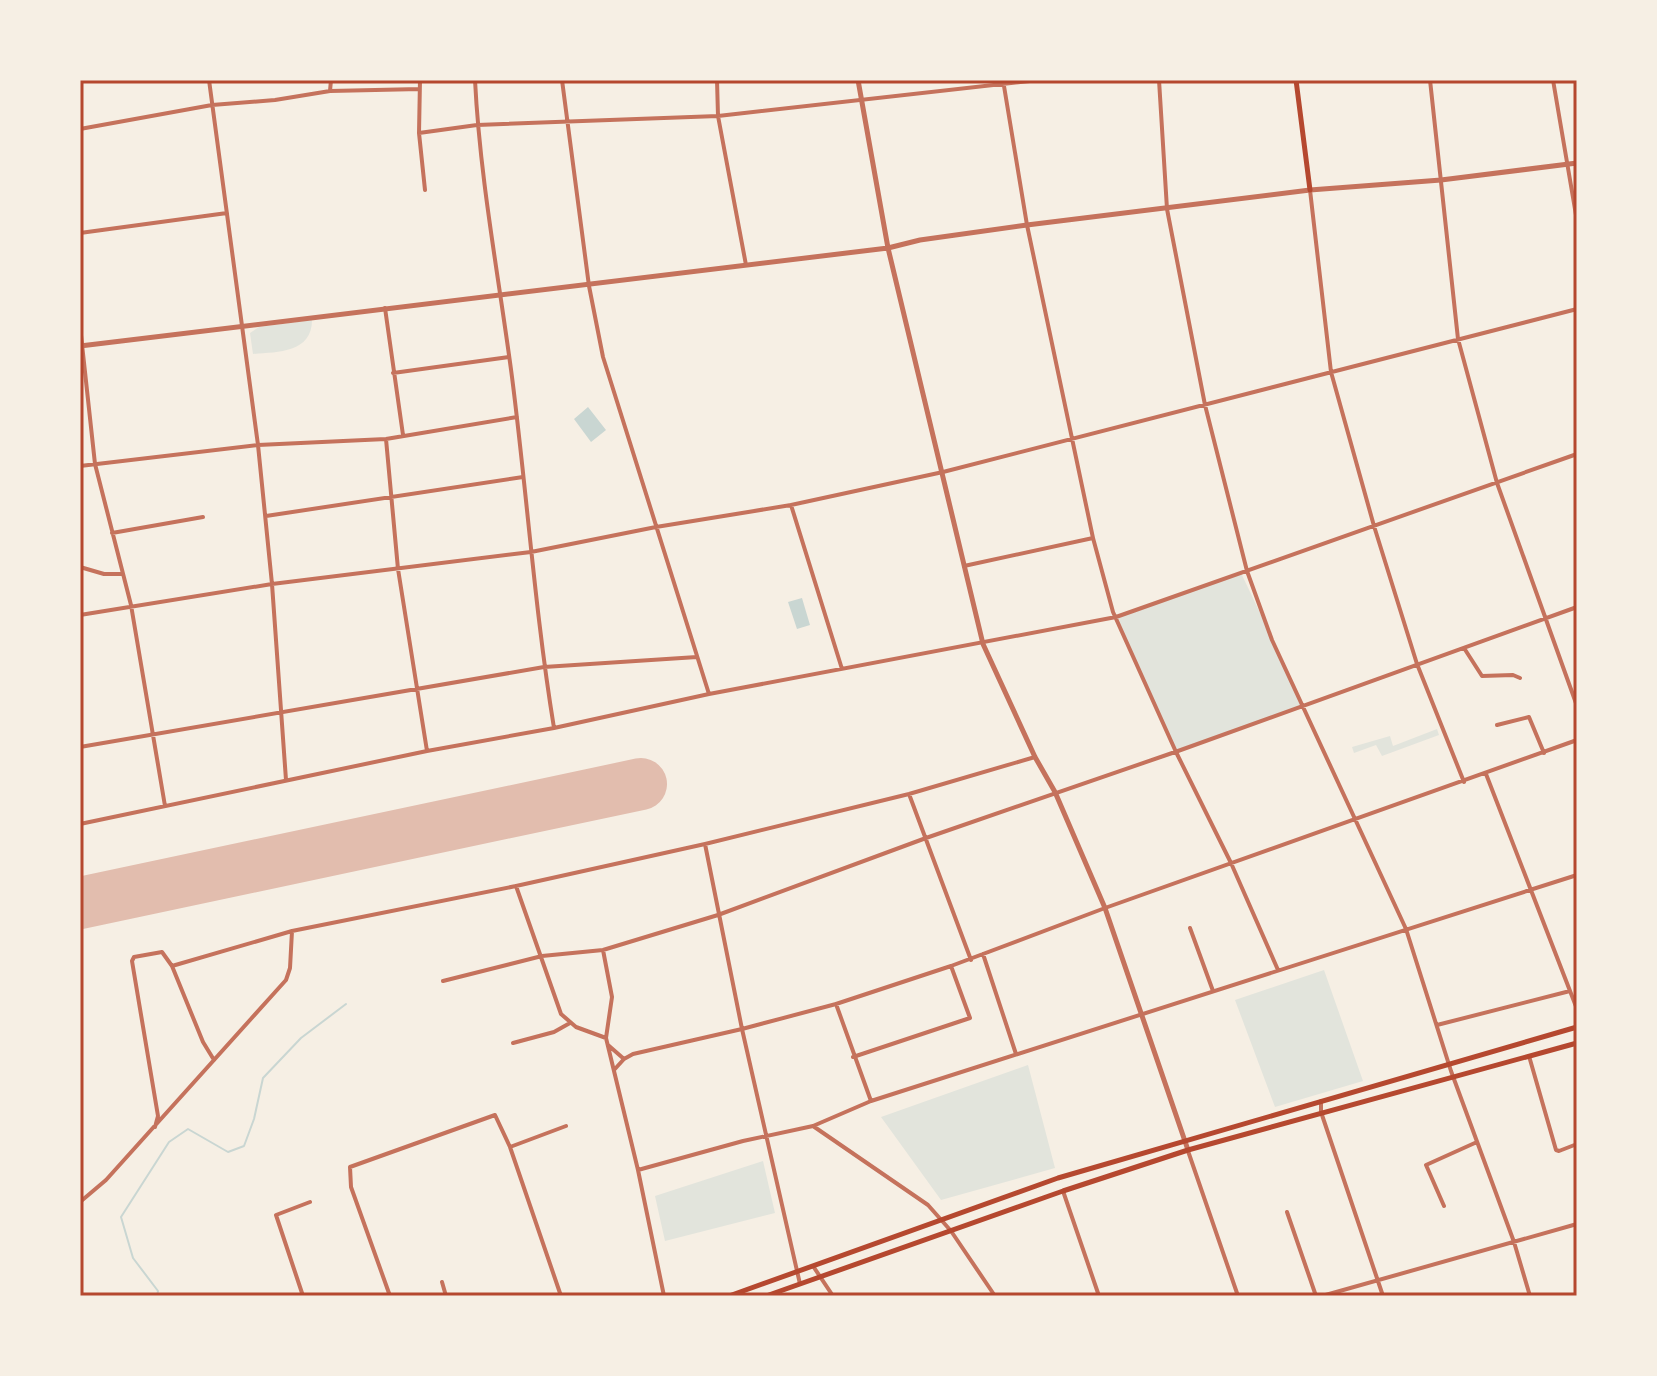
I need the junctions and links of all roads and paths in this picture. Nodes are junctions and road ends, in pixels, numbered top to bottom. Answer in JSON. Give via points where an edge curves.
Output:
{"nodes":[{"id":1,"x":209,"y":80,"type":"edge"},
{"id":2,"x":331,"y":80,"type":"edge"},
{"id":3,"x":420,"y":80,"type":"edge"},
{"id":4,"x":475,"y":80,"type":"edge"},
{"id":5,"x":562,"y":80,"type":"edge"},
{"id":6,"x":717,"y":80,"type":"edge"},
{"id":7,"x":858,"y":80,"type":"edge"},
{"id":8,"x":1039,"y":80,"type":"edge"},
{"id":9,"x":1159,"y":80,"type":"edge"},
{"id":10,"x":1296,"y":80,"type":"edge"},
{"id":11,"x":1430,"y":80,"type":"edge"},
{"id":12,"x":1553,"y":80,"type":"edge"},
{"id":13,"x":1003,"y":82,"type":"edge"},
{"id":14,"x":420,"y":89,"type":"junction"},
{"id":15,"x":330,"y":91,"type":"junction"},
{"id":16,"x":861,"y":99,"type":"junction"},
{"id":17,"x":212,"y":105,"type":"junction"},
{"id":18,"x":718,"y":116,"type":"junction"},
{"id":19,"x":567,"y":122,"type":"junction"},
{"id":20,"x":477,"y":125,"type":"junction"},
{"id":21,"x":80,"y":129,"type":"edge"},
{"id":22,"x":419,"y":133,"type":"junction"},
{"id":23,"x":1577,"y":163,"type":"edge"},
{"id":24,"x":1567,"y":165,"type":"junction"},
{"id":25,"x":1441,"y":180,"type":"junction"},
{"id":26,"x":425,"y":190,"type":"dead end"},
{"id":27,"x":1310,"y":190,"type":"junction"},
{"id":28,"x":1167,"y":209,"type":"junction"},
{"id":29,"x":227,"y":213,"type":"junction"},
{"id":30,"x":1577,"y":221,"type":"edge"},
{"id":31,"x":1027,"y":225,"type":"junction"},
{"id":32,"x":80,"y":233,"type":"edge"},
{"id":33,"x":888,"y":248,"type":"junction"},
{"id":34,"x":746,"y":265,"type":"junction"},
{"id":35,"x":589,"y":286,"type":"junction"},
{"id":36,"x":501,"y":294,"type":"junction"},
{"id":37,"x":385,"y":308,"type":"junction"},
{"id":38,"x":1577,"y":309,"type":"edge"},
{"id":39,"x":80,"y":326,"type":"edge"},
{"id":40,"x":242,"y":327,"type":"junction"},
{"id":41,"x":1458,"y":339,"type":"junction"},
{"id":42,"x":81,"y":346,"type":"edge"},
{"id":43,"x":509,"y":357,"type":"junction"},
{"id":44,"x":1331,"y":372,"type":"junction"},
{"id":45,"x":393,"y":373,"type":"junction"},
{"id":46,"x":1205,"y":405,"type":"junction"},
{"id":47,"x":517,"y":417,"type":"junction"},
{"id":48,"x":403,"y":435,"type":"junction"},
{"id":49,"x":1073,"y":438,"type":"junction"},
{"id":50,"x":386,"y":439,"type":"junction"},
{"id":51,"x":258,"y":445,"type":"junction"},
{"id":52,"x":1577,"y":454,"type":"edge"},
{"id":53,"x":95,"y":464,"type":"junction"},
{"id":54,"x":80,"y":466,"type":"edge"},
{"id":55,"x":943,"y":472,"type":"junction"},
{"id":56,"x":523,"y":477,"type":"junction"},
{"id":57,"x":1497,"y":483,"type":"junction"},
{"id":58,"x":392,"y":496,"type":"junction"},
{"id":59,"x":791,"y":505,"type":"junction"},
{"id":60,"x":266,"y":516,"type":"junction"},
{"id":61,"x":203,"y":517,"type":"dead end"},
{"id":62,"x":1374,"y":526,"type":"junction"},
{"id":63,"x":656,"y":527,"type":"junction"},
{"id":64,"x":112,"y":533,"type":"junction"},
{"id":65,"x":1093,"y":538,"type":"junction"},
{"id":66,"x":531,"y":552,"type":"junction"},
{"id":67,"x":964,"y":566,"type":"junction"},
{"id":68,"x":80,"y":567,"type":"edge"},
{"id":69,"x":398,"y":569,"type":"junction"},
{"id":70,"x":1247,"y":571,"type":"junction"},
{"id":71,"x":123,"y":574,"type":"junction"},
{"id":72,"x":272,"y":584,"type":"junction"},
{"id":73,"x":131,"y":605,"type":"junction"},
{"id":74,"x":1577,"y":607,"type":"edge"},
{"id":75,"x":80,"y":615,"type":"edge"},
{"id":76,"x":1116,"y":617,"type":"junction"},
{"id":77,"x":1547,"y":618,"type":"junction"},
{"id":78,"x":983,"y":644,"type":"junction"},
{"id":79,"x":1464,"y":648,"type":"junction"},
{"id":80,"x":697,"y":657,"type":"junction"},
{"id":81,"x":1417,"y":664,"type":"junction"},
{"id":82,"x":544,"y":667,"type":"junction"},
{"id":83,"x":842,"y":669,"type":"junction"},
{"id":84,"x":1520,"y":678,"type":"dead end"},
{"id":85,"x":416,"y":689,"type":"junction"},
{"id":86,"x":709,"y":694,"type":"junction"},
{"id":87,"x":1304,"y":705,"type":"junction"},
{"id":88,"x":1577,"y":706,"type":"edge"},
{"id":89,"x":280,"y":711,"type":"junction"},
{"id":90,"x":1497,"y":725,"type":"dead end"},
{"id":91,"x":554,"y":728,"type":"junction"},
{"id":92,"x":152,"y":733,"type":"junction"},
{"id":93,"x":1577,"y":740,"type":"edge"},
{"id":94,"x":80,"y":747,"type":"edge"},
{"id":95,"x":427,"y":751,"type":"junction"},
{"id":96,"x":1176,"y":752,"type":"junction"},
{"id":97,"x":1544,"y":753,"type":"junction"},
{"id":98,"x":1035,"y":757,"type":"junction"},
{"id":99,"x":1486,"y":774,"type":"junction"},
{"id":100,"x":286,"y":780,"type":"junction"},
{"id":101,"x":1464,"y":782,"type":"junction"},
{"id":102,"x":1055,"y":792,"type":"junction"},
{"id":103,"x":909,"y":794,"type":"junction"},
{"id":104,"x":165,"y":806,"type":"junction"},
{"id":105,"x":1354,"y":820,"type":"junction"},
{"id":106,"x":80,"y":824,"type":"edge"},
{"id":107,"x":926,"y":838,"type":"junction"},
{"id":108,"x":705,"y":844,"type":"junction"},
{"id":109,"x":1231,"y":863,"type":"junction"},
{"id":110,"x":1577,"y":875,"type":"edge"},
{"id":111,"x":516,"y":886,"type":"junction"},
{"id":112,"x":1531,"y":889,"type":"junction"},
{"id":113,"x":1105,"y":908,"type":"junction"},
{"id":114,"x":718,"y":915,"type":"junction"},
{"id":115,"x":1190,"y":928,"type":"dead end"},
{"id":116,"x":1406,"y":929,"type":"junction"},
{"id":117,"x":292,"y":931,"type":"junction"},
{"id":118,"x":603,"y":950,"type":"junction"},
{"id":119,"x":983,"y":954,"type":"junction"},
{"id":120,"x":542,"y":956,"type":"junction"},
{"id":121,"x":971,"y":960,"type":"junction"},
{"id":122,"x":172,"y":966,"type":"junction"},
{"id":123,"x":951,"y":966,"type":"junction"},
{"id":124,"x":1278,"y":970,"type":"junction"},
{"id":125,"x":443,"y":981,"type":"dead end"},
{"id":126,"x":1213,"y":991,"type":"junction"},
{"id":127,"x":1570,"y":991,"type":"junction"},
{"id":128,"x":836,"y":1004,"type":"junction"},
{"id":129,"x":1577,"y":1009,"type":"edge"},
{"id":130,"x":1140,"y":1015,"type":"junction"},
{"id":131,"x":570,"y":1023,"type":"junction"},
{"id":132,"x":1437,"y":1025,"type":"junction"},
{"id":133,"x":1577,"y":1027,"type":"edge"},
{"id":134,"x":742,"y":1029,"type":"junction"},
{"id":135,"x":606,"y":1038,"type":"junction"},
{"id":136,"x":513,"y":1043,"type":"dead end"},
{"id":137,"x":1577,"y":1043,"type":"edge"},
{"id":138,"x":608,"y":1045,"type":"junction"},
{"id":139,"x":1016,"y":1054,"type":"junction"},
{"id":140,"x":1529,"y":1056,"type":"junction"},
{"id":141,"x":853,"y":1057,"type":"junction"},
{"id":142,"x":624,"y":1059,"type":"junction"},
{"id":143,"x":214,"y":1060,"type":"junction"},
{"id":144,"x":1449,"y":1064,"type":"junction"},
{"id":145,"x":614,"y":1070,"type":"junction"},
{"id":146,"x":1453,"y":1076,"type":"junction"},
{"id":147,"x":871,"y":1101,"type":"junction"},
{"id":148,"x":1321,"y":1101,"type":"junction"},
{"id":149,"x":1321,"y":1112,"type":"junction"},
{"id":150,"x":566,"y":1126,"type":"dead end"},
{"id":151,"x":813,"y":1126,"type":"junction"},
{"id":152,"x":155,"y":1127,"type":"junction"},
{"id":153,"x":767,"y":1136,"type":"junction"},
{"id":154,"x":1185,"y":1140,"type":"junction"},
{"id":155,"x":1477,"y":1142,"type":"junction"},
{"id":156,"x":1577,"y":1144,"type":"edge"},
{"id":157,"x":510,"y":1147,"type":"junction"},
{"id":158,"x":1188,"y":1150,"type":"junction"},
{"id":159,"x":638,"y":1170,"type":"junction"},
{"id":160,"x":1063,"y":1191,"type":"junction"},
{"id":161,"x":80,"y":1202,"type":"edge"},
{"id":162,"x":310,"y":1202,"type":"dead end"},
{"id":163,"x":1444,"y":1206,"type":"dead end"},
{"id":164,"x":1287,"y":1212,"type":"dead end"},
{"id":165,"x":941,"y":1220,"type":"junction"},
{"id":166,"x":1577,"y":1224,"type":"edge"},
{"id":167,"x":951,"y":1231,"type":"junction"},
{"id":168,"x":1514,"y":1242,"type":"junction"},
{"id":169,"x":813,"y":1266,"type":"junction"},
{"id":170,"x":797,"y":1271,"type":"junction"},
{"id":171,"x":820,"y":1277,"type":"junction"},
{"id":172,"x":1378,"y":1281,"type":"junction"},
{"id":173,"x":442,"y":1282,"type":"dead end"},
{"id":174,"x":801,"y":1284,"type":"junction"},
{"id":175,"x":303,"y":1296,"type":"edge"},
{"id":176,"x":390,"y":1296,"type":"edge"},
{"id":177,"x":446,"y":1296,"type":"edge"},
{"id":178,"x":561,"y":1296,"type":"edge"},
{"id":179,"x":664,"y":1296,"type":"edge"},
{"id":180,"x":729,"y":1296,"type":"edge"},
{"id":181,"x":766,"y":1296,"type":"edge"},
{"id":182,"x":833,"y":1296,"type":"edge"},
{"id":183,"x":995,"y":1296,"type":"edge"},
{"id":184,"x":1099,"y":1296,"type":"edge"},
{"id":185,"x":1238,"y":1296,"type":"edge"},
{"id":186,"x":1316,"y":1296,"type":"edge"},
{"id":187,"x":1322,"y":1296,"type":"edge"},
{"id":188,"x":1383,"y":1296,"type":"edge"},
{"id":189,"x":1530,"y":1296,"type":"edge"}],
"edges":[{"from":1,"to":17,"type":"street"},
{"from":2,"to":15,"type":"street"},
{"from":3,"to":14,"type":"street"},
{"from":4,"to":20,"type":"street"},
{"from":5,"to":19,"type":"street"},
{"from":6,"to":18,"type":"street"},
{"from":7,"to":16,"type":"street"},
{"from":8,"to":13,"type":"street"},
{"from":9,"to":28,"type":"street"},
{"from":10,"to":27,"type":"main road"},
{"from":11,"to":25,"type":"street"},
{"from":12,"to":24,"type":"street"},
{"from":13,"to":16,"type":"street"},
{"from":13,"to":31,"type":"street"},
{"from":14,"to":15,"type":"street"},
{"from":14,"to":22,"type":"street"},
{"from":15,"to":17,"type":"street"},
{"from":16,"to":18,"type":"street"},
{"from":16,"to":33,"type":"street"},
{"from":17,"to":21,"type":"street"},
{"from":17,"to":29,"type":"street"},
{"from":18,"to":19,"type":"street"},
{"from":18,"to":34,"type":"street"},
{"from":19,"to":20,"type":"street"},
{"from":19,"to":35,"type":"street"},
{"from":20,"to":22,"type":"street"},
{"from":20,"to":36,"type":"street"},
{"from":22,"to":26,"type":"street"},
{"from":23,"to":24,"type":"street"},
{"from":24,"to":25,"type":"street"},
{"from":24,"to":30,"type":"street"},
{"from":25,"to":27,"type":"street"},
{"from":25,"to":41,"type":"street"},
{"from":27,"to":28,"type":"street"},
{"from":27,"to":44,"type":"street"},
{"from":28,"to":31,"type":"street"},
{"from":28,"to":46,"type":"street"},
{"from":29,"to":32,"type":"street"},
{"from":29,"to":40,"type":"street"},
{"from":31,"to":33,"type":"street"},
{"from":31,"to":49,"type":"street"},
{"from":33,"to":34,"type":"street"},
{"from":33,"to":55,"type":"street"},
{"from":34,"to":35,"type":"street"},
{"from":35,"to":36,"type":"street"},
{"from":35,"to":63,"type":"street","via":[[603,357]]},
{"from":36,"to":37,"type":"street"},
{"from":36,"to":43,"type":"street"},
{"from":37,"to":40,"type":"street"},
{"from":37,"to":45,"type":"street"},
{"from":38,"to":41,"type":"street"},
{"from":39,"to":42,"type":"street"},
{"from":40,"to":42,"type":"street"},
{"from":40,"to":51,"type":"street"},
{"from":41,"to":44,"type":"street"},
{"from":41,"to":57,"type":"street"},
{"from":42,"to":53,"type":"street"},
{"from":43,"to":45,"type":"street"},
{"from":43,"to":47,"type":"street"},
{"from":44,"to":46,"type":"street"},
{"from":44,"to":62,"type":"street"},
{"from":45,"to":48,"type":"street"},
{"from":46,"to":49,"type":"street"},
{"from":46,"to":70,"type":"street"},
{"from":47,"to":48,"type":"street"},
{"from":47,"to":56,"type":"street"},
{"from":48,"to":50,"type":"street"},
{"from":49,"to":55,"type":"street"},
{"from":49,"to":65,"type":"street"},
{"from":50,"to":51,"type":"street"},
{"from":50,"to":58,"type":"street"},
{"from":51,"to":53,"type":"street"},
{"from":51,"to":60,"type":"street"},
{"from":52,"to":57,"type":"street"},
{"from":53,"to":54,"type":"street"},
{"from":53,"to":64,"type":"street"},
{"from":55,"to":59,"type":"street"},
{"from":55,"to":67,"type":"street"},
{"from":56,"to":58,"type":"street"},
{"from":56,"to":66,"type":"street"},
{"from":57,"to":62,"type":"street"},
{"from":57,"to":77,"type":"street"},
{"from":58,"to":60,"type":"street"},
{"from":58,"to":69,"type":"street"},
{"from":59,"to":63,"type":"street"},
{"from":59,"to":83,"type":"street"},
{"from":60,"to":72,"type":"street"},
{"from":61,"to":64,"type":"street"},
{"from":62,"to":70,"type":"street"},
{"from":62,"to":81,"type":"street"},
{"from":63,"to":66,"type":"street"},
{"from":63,"to":80,"type":"street"},
{"from":64,"to":71,"type":"street"},
{"from":65,"to":67,"type":"street"},
{"from":65,"to":76,"type":"street"},
{"from":66,"to":69,"type":"street"},
{"from":66,"to":82,"type":"street"},
{"from":67,"to":78,"type":"street"},
{"from":68,"to":71,"type":"street"},
{"from":69,"to":72,"type":"street"},
{"from":69,"to":85,"type":"street"},
{"from":70,"to":76,"type":"street"},
{"from":70,"to":87,"type":"street","via":[[1272,640]]},
{"from":71,"to":73,"type":"street"},
{"from":72,"to":73,"type":"street"},
{"from":72,"to":89,"type":"street"},
{"from":73,"to":75,"type":"street"},
{"from":73,"to":92,"type":"street"},
{"from":74,"to":77,"type":"street"},
{"from":76,"to":78,"type":"street"},
{"from":76,"to":96,"type":"street"},
{"from":77,"to":79,"type":"street"},
{"from":77,"to":88,"type":"street"},
{"from":78,"to":83,"type":"street"},
{"from":78,"to":98,"type":"street"},
{"from":79,"to":81,"type":"street"},
{"from":79,"to":84,"type":"street","via":[[1482,676]]},
{"from":80,"to":82,"type":"street"},
{"from":80,"to":86,"type":"street"},
{"from":81,"to":87,"type":"street"},
{"from":81,"to":101,"type":"street"},
{"from":82,"to":85,"type":"street"},
{"from":82,"to":91,"type":"street"},
{"from":83,"to":86,"type":"street"},
{"from":85,"to":89,"type":"street"},
{"from":85,"to":95,"type":"street"},
{"from":86,"to":91,"type":"street"},
{"from":87,"to":96,"type":"street"},
{"from":87,"to":105,"type":"street"},
{"from":89,"to":92,"type":"street"},
{"from":89,"to":100,"type":"street"},
{"from":90,"to":97,"type":"street","via":[[1529,717]]},
{"from":91,"to":95,"type":"street"},
{"from":92,"to":94,"type":"street"},
{"from":92,"to":104,"type":"street"},
{"from":93,"to":97,"type":"street"},
{"from":95,"to":100,"type":"street"},
{"from":96,"to":102,"type":"street"},
{"from":96,"to":109,"type":"street"},
{"from":97,"to":99,"type":"street"},
{"from":98,"to":102,"type":"street"},
{"from":98,"to":103,"type":"street"},
{"from":99,"to":101,"type":"street"},
{"from":99,"to":112,"type":"street"},
{"from":100,"to":104,"type":"street"},
{"from":101,"to":105,"type":"street"},
{"from":102,"to":107,"type":"street"},
{"from":102,"to":113,"type":"street"},
{"from":103,"to":107,"type":"street"},
{"from":103,"to":108,"type":"street"},
{"from":104,"to":106,"type":"street"},
{"from":105,"to":109,"type":"street"},
{"from":105,"to":116,"type":"street"},
{"from":107,"to":114,"type":"street"},
{"from":107,"to":121,"type":"street"},
{"from":108,"to":111,"type":"street"},
{"from":108,"to":114,"type":"street"},
{"from":109,"to":113,"type":"street"},
{"from":109,"to":124,"type":"street"},
{"from":110,"to":112,"type":"street"},
{"from":111,"to":117,"type":"street"},
{"from":111,"to":120,"type":"street"},
{"from":112,"to":116,"type":"street"},
{"from":112,"to":127,"type":"street"},
{"from":113,"to":119,"type":"street"},
{"from":113,"to":130,"type":"street"},
{"from":114,"to":118,"type":"street"},
{"from":114,"to":134,"type":"street"},
{"from":115,"to":126,"type":"street"},
{"from":116,"to":124,"type":"street"},
{"from":116,"to":132,"type":"street"},
{"from":117,"to":122,"type":"street"},
{"from":117,"to":143,"type":"street","via":[[286,980]]},
{"from":118,"to":120,"type":"street"},
{"from":118,"to":135,"type":"street","via":[[612,997]]},
{"from":119,"to":121,"type":"street"},
{"from":119,"to":139,"type":"street"},
{"from":120,"to":125,"type":"street"},
{"from":120,"to":131,"type":"street","via":[[561,1014]]},
{"from":121,"to":123,"type":"street"},
{"from":122,"to":143,"type":"street"},
{"from":122,"to":152,"type":"street","via":[[162,952],[132,961],[158,1116]]},
{"from":123,"to":128,"type":"street"},
{"from":123,"to":141,"type":"street","via":[[970,1018]]},
{"from":124,"to":126,"type":"street"},
{"from":126,"to":130,"type":"street"},
{"from":127,"to":129,"type":"street"},
{"from":127,"to":132,"type":"street"},
{"from":128,"to":134,"type":"street"},
{"from":128,"to":141,"type":"street"},
{"from":130,"to":139,"type":"street"},
{"from":130,"to":154,"type":"street"},
{"from":131,"to":135,"type":"street"},
{"from":131,"to":136,"type":"street"},
{"from":132,"to":144,"type":"street"},
{"from":133,"to":144,"type":"main road"},
{"from":134,"to":142,"type":"street"},
{"from":134,"to":153,"type":"street"},
{"from":135,"to":138,"type":"street"},
{"from":137,"to":140,"type":"main road"},
{"from":138,"to":142,"type":"street"},
{"from":138,"to":145,"type":"street"},
{"from":139,"to":147,"type":"street"},
{"from":140,"to":146,"type":"main road"},
{"from":140,"to":156,"type":"street","via":[[1556,1150]]},
{"from":141,"to":147,"type":"street"},
{"from":142,"to":145,"type":"street"},
{"from":143,"to":152,"type":"street"},
{"from":144,"to":146,"type":"street"},
{"from":144,"to":148,"type":"main road"},
{"from":145,"to":159,"type":"street"},
{"from":146,"to":149,"type":"main road"},
{"from":146,"to":155,"type":"street"},
{"from":147,"to":151,"type":"street"},
{"from":148,"to":149,"type":"street"},
{"from":148,"to":154,"type":"main road"},
{"from":149,"to":158,"type":"main road"},
{"from":149,"to":172,"type":"street"},
{"from":150,"to":157,"type":"street"},
{"from":151,"to":153,"type":"street"},
{"from":151,"to":165,"type":"street","via":[[928,1205]]},
{"from":152,"to":161,"type":"street"},
{"from":153,"to":159,"type":"street"},
{"from":153,"to":170,"type":"street"},
{"from":154,"to":158,"type":"street"},
{"from":154,"to":165,"type":"main road"},
{"from":155,"to":163,"type":"street","via":[[1426,1165]]},
{"from":155,"to":168,"type":"street"},
{"from":157,"to":176,"type":"street","via":[[495,1115],[350,1167],[351,1187]]},
{"from":157,"to":178,"type":"street"},
{"from":158,"to":160,"type":"main road"},
{"from":158,"to":185,"type":"street"},
{"from":159,"to":179,"type":"street"},
{"from":160,"to":167,"type":"main road"},
{"from":160,"to":184,"type":"street"},
{"from":162,"to":175,"type":"street","via":[[276,1217]]},
{"from":164,"to":186,"type":"street"},
{"from":165,"to":167,"type":"street"},
{"from":165,"to":169,"type":"main road"},
{"from":166,"to":168,"type":"street"},
{"from":167,"to":171,"type":"main road"},
{"from":167,"to":183,"type":"street"},
{"from":168,"to":172,"type":"street"},
{"from":168,"to":189,"type":"street"},
{"from":169,"to":170,"type":"main road"},
{"from":169,"to":171,"type":"street"},
{"from":170,"to":174,"type":"street"},
{"from":170,"to":180,"type":"main road"},
{"from":171,"to":174,"type":"main road"},
{"from":171,"to":182,"type":"street"},
{"from":172,"to":187,"type":"street"},
{"from":172,"to":188,"type":"street"},
{"from":173,"to":177,"type":"street"},
{"from":174,"to":181,"type":"main road"}]}
